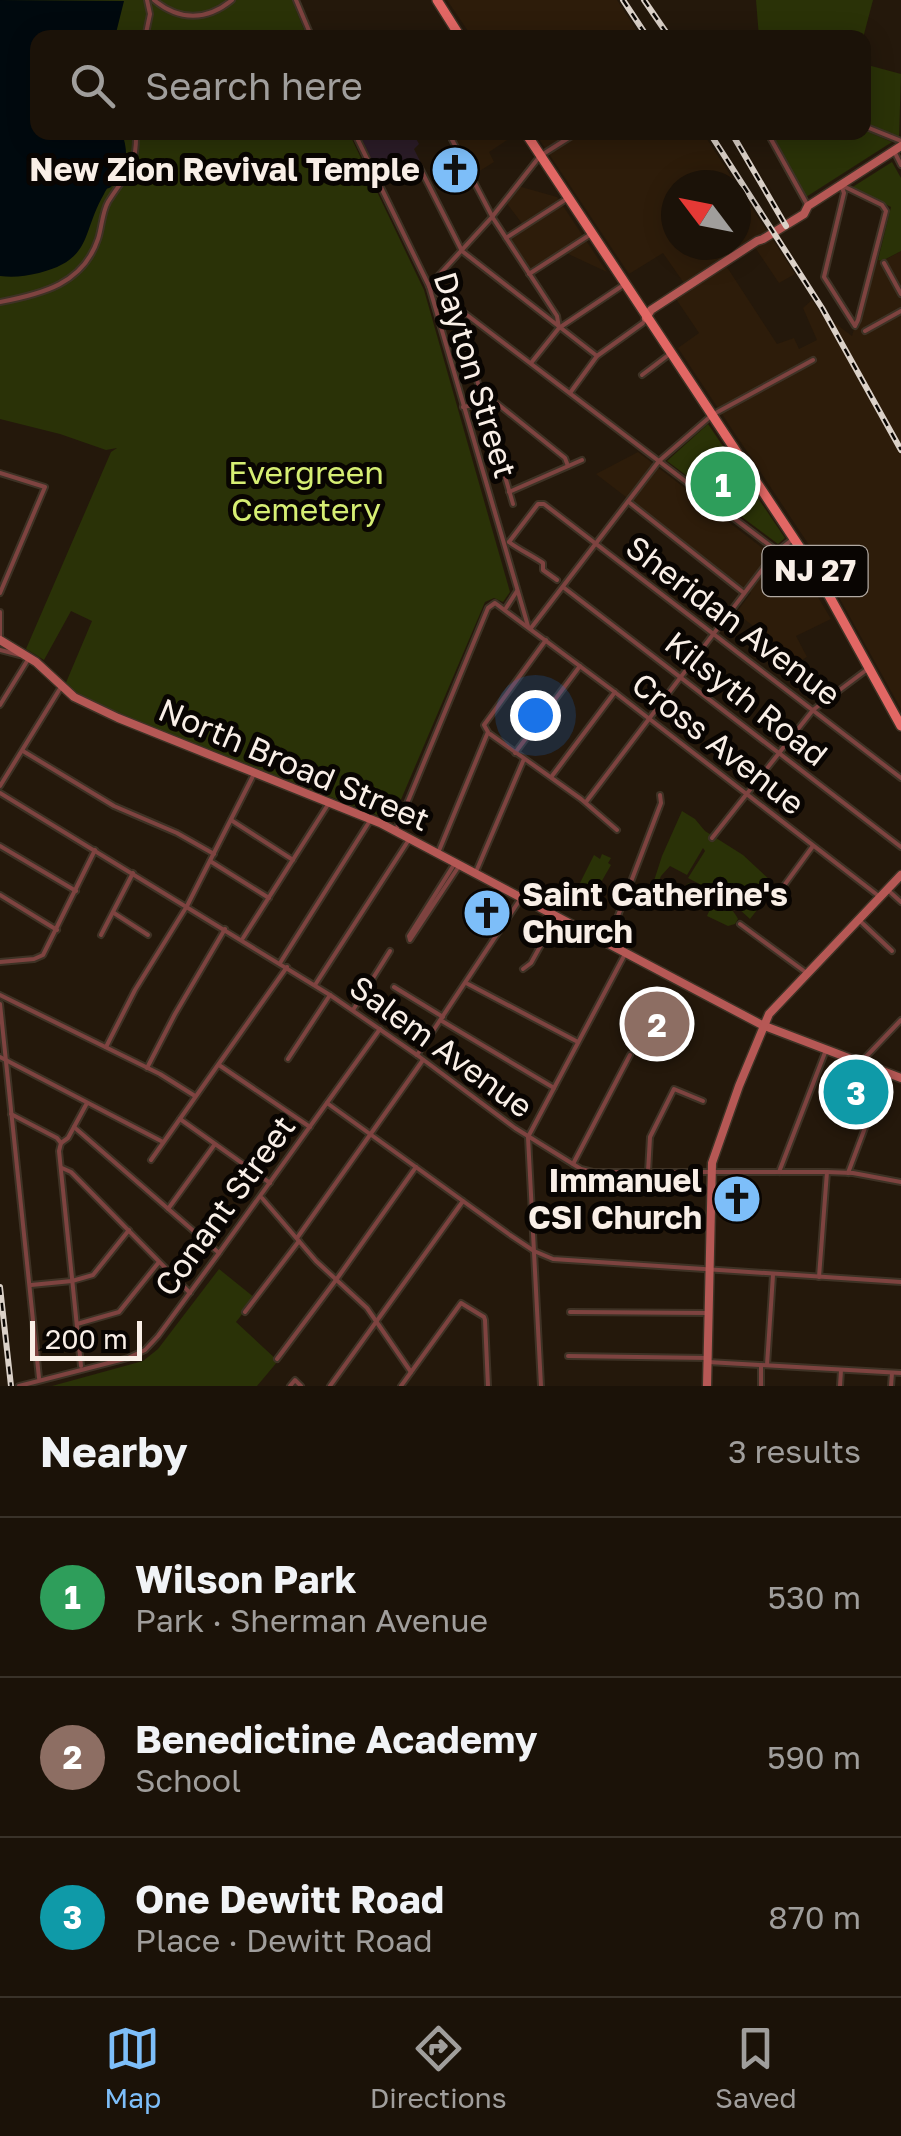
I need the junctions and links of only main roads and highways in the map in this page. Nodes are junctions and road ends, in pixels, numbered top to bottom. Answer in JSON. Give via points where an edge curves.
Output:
{"nodes":[{"id":1,"x":437,"y":0,"type":"edge"},
{"id":2,"x":456,"y":30,"type":"edge"},
{"id":3,"x":530,"y":140,"type":"edge"},
{"id":4,"x":898,"y":146,"type":"edge"},
{"id":5,"x":646,"y":318,"type":"junction"},
{"id":6,"x":0,"y":639,"type":"edge"},
{"id":7,"x":901,"y":726,"type":"edge"},
{"id":8,"x":901,"y":875,"type":"edge"},
{"id":9,"x":762,"y":1025,"type":"junction"},
{"id":10,"x":901,"y":1078,"type":"edge"},
{"id":11,"x":707,"y":1386,"type":"edge"}],
"edges":[{"from":1,"to":2,"type":"main road"},
{"from":3,"to":5,"type":"main road","number":"NJ 27"},
{"from":4,"to":5,"type":"main road"},
{"from":5,"to":7,"type":"main road","number":"NJ 27","via":[[824,587]]},
{"from":6,"to":9,"type":"main road","name":"North Broad Street","via":[[74,697],[396,830]]},
{"from":8,"to":9,"type":"main road"},
{"from":9,"to":10,"type":"main road","name":"North Broad Street"},
{"from":9,"to":11,"type":"main road","via":[[712,1163]]}]}
